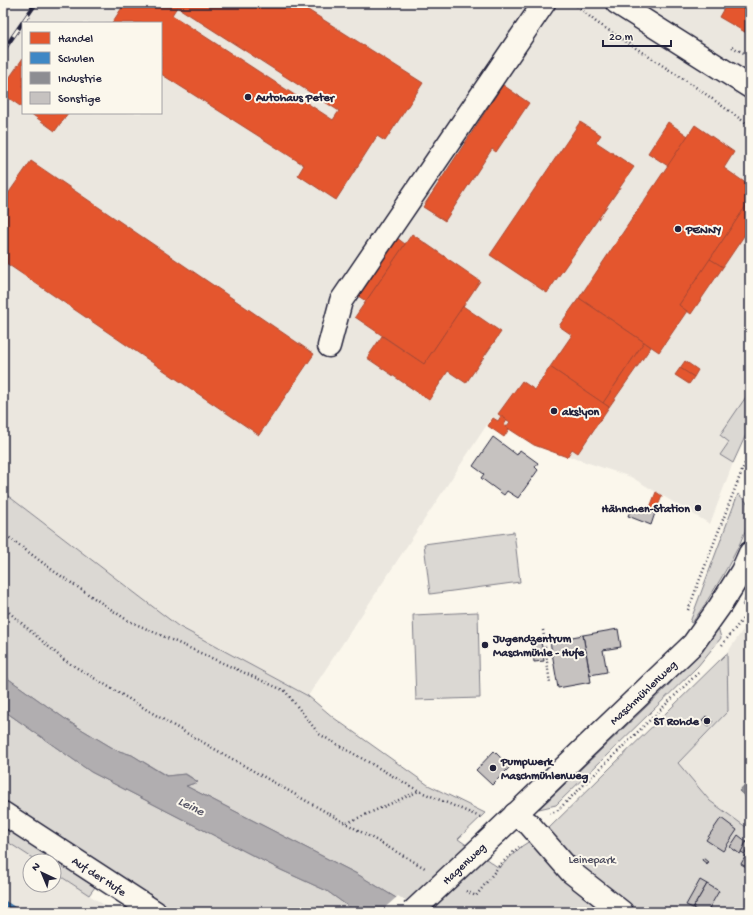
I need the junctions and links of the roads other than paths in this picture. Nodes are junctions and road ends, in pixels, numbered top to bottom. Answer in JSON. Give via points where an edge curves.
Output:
{"nodes":[{"id":1,"x":544,"y":3,"type":"edge"},
{"id":2,"x":617,"y":3,"type":"edge"},
{"id":3,"x":747,"y":87,"type":"edge"},
{"id":4,"x":329,"y":346,"type":"dead end"},
{"id":5,"x":750,"y":553,"type":"edge"},
{"id":6,"x":3,"y":813,"type":"edge"},
{"id":7,"x":515,"y":814,"type":"junction"},
{"id":8,"x":155,"y":912,"type":"edge"},
{"id":9,"x":412,"y":912,"type":"edge"},
{"id":10,"x":622,"y":912,"type":"edge"}],
"edges":[{"from":1,"to":4,"type":"street","via":[[341,301]]},
{"from":2,"to":3,"type":"street"},
{"from":5,"to":7,"type":"street","name":"Maschmühlenweg","via":[[742,571],[693,644]]},
{"from":6,"to":8,"type":"street","name":"Auf der Hufe"},
{"from":7,"to":9,"type":"street","name":"Hagenweg","bridge":true},
{"from":7,"to":10,"type":"street","via":[[529,824],[571,872]]}]}
